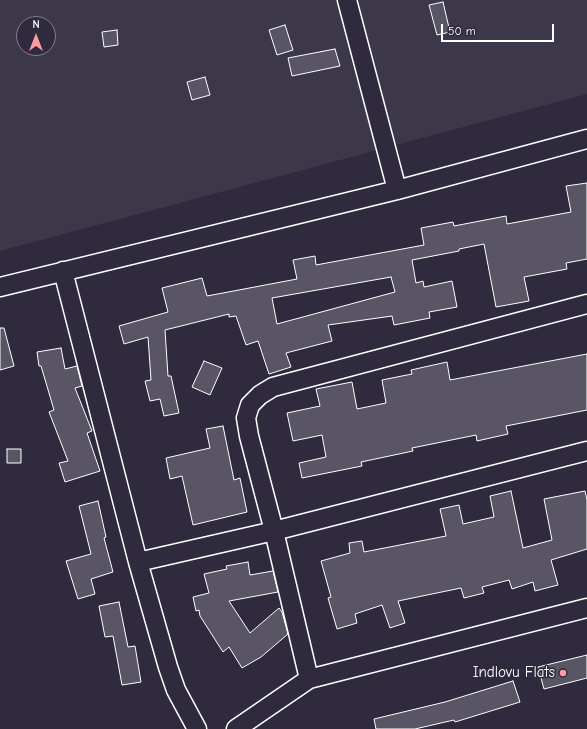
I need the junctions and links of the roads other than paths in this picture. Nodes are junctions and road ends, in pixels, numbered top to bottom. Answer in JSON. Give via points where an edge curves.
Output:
{"nodes":[{"id":1,"x":347,"y":0,"type":"edge"},
{"id":2,"x":587,"y":140,"type":"edge"},
{"id":3,"x":397,"y":190,"type":"junction"},
{"id":4,"x":63,"y":271,"type":"junction"},
{"id":5,"x":0,"y":287,"type":"edge"},
{"id":6,"x":587,"y":304,"type":"edge"},
{"id":7,"x":587,"y":451,"type":"edge"},
{"id":8,"x":274,"y":532,"type":"junction"},
{"id":9,"x":138,"y":562,"type":"junction"},
{"id":10,"x":587,"y":608,"type":"edge"},
{"id":11,"x":309,"y":679,"type":"junction"},
{"id":12,"x":197,"y":729,"type":"edge"},
{"id":13,"x":236,"y":729,"type":"edge"}],
"edges":[{"from":1,"to":3,"type":"street"},
{"from":2,"to":3,"type":"street"},
{"from":3,"to":4,"type":"street"},
{"from":4,"to":5,"type":"street"},
{"from":4,"to":9,"type":"street"},
{"from":6,"to":8,"type":"street","via":[[273,386],[260,395],[250,405],[246,418]]},
{"from":7,"to":8,"type":"street"},
{"from":8,"to":9,"type":"street"},
{"from":8,"to":11,"type":"street"},
{"from":9,"to":12,"type":"street","via":[[176,690]]},
{"from":10,"to":11,"type":"street"},
{"from":11,"to":13,"type":"street"}]}
